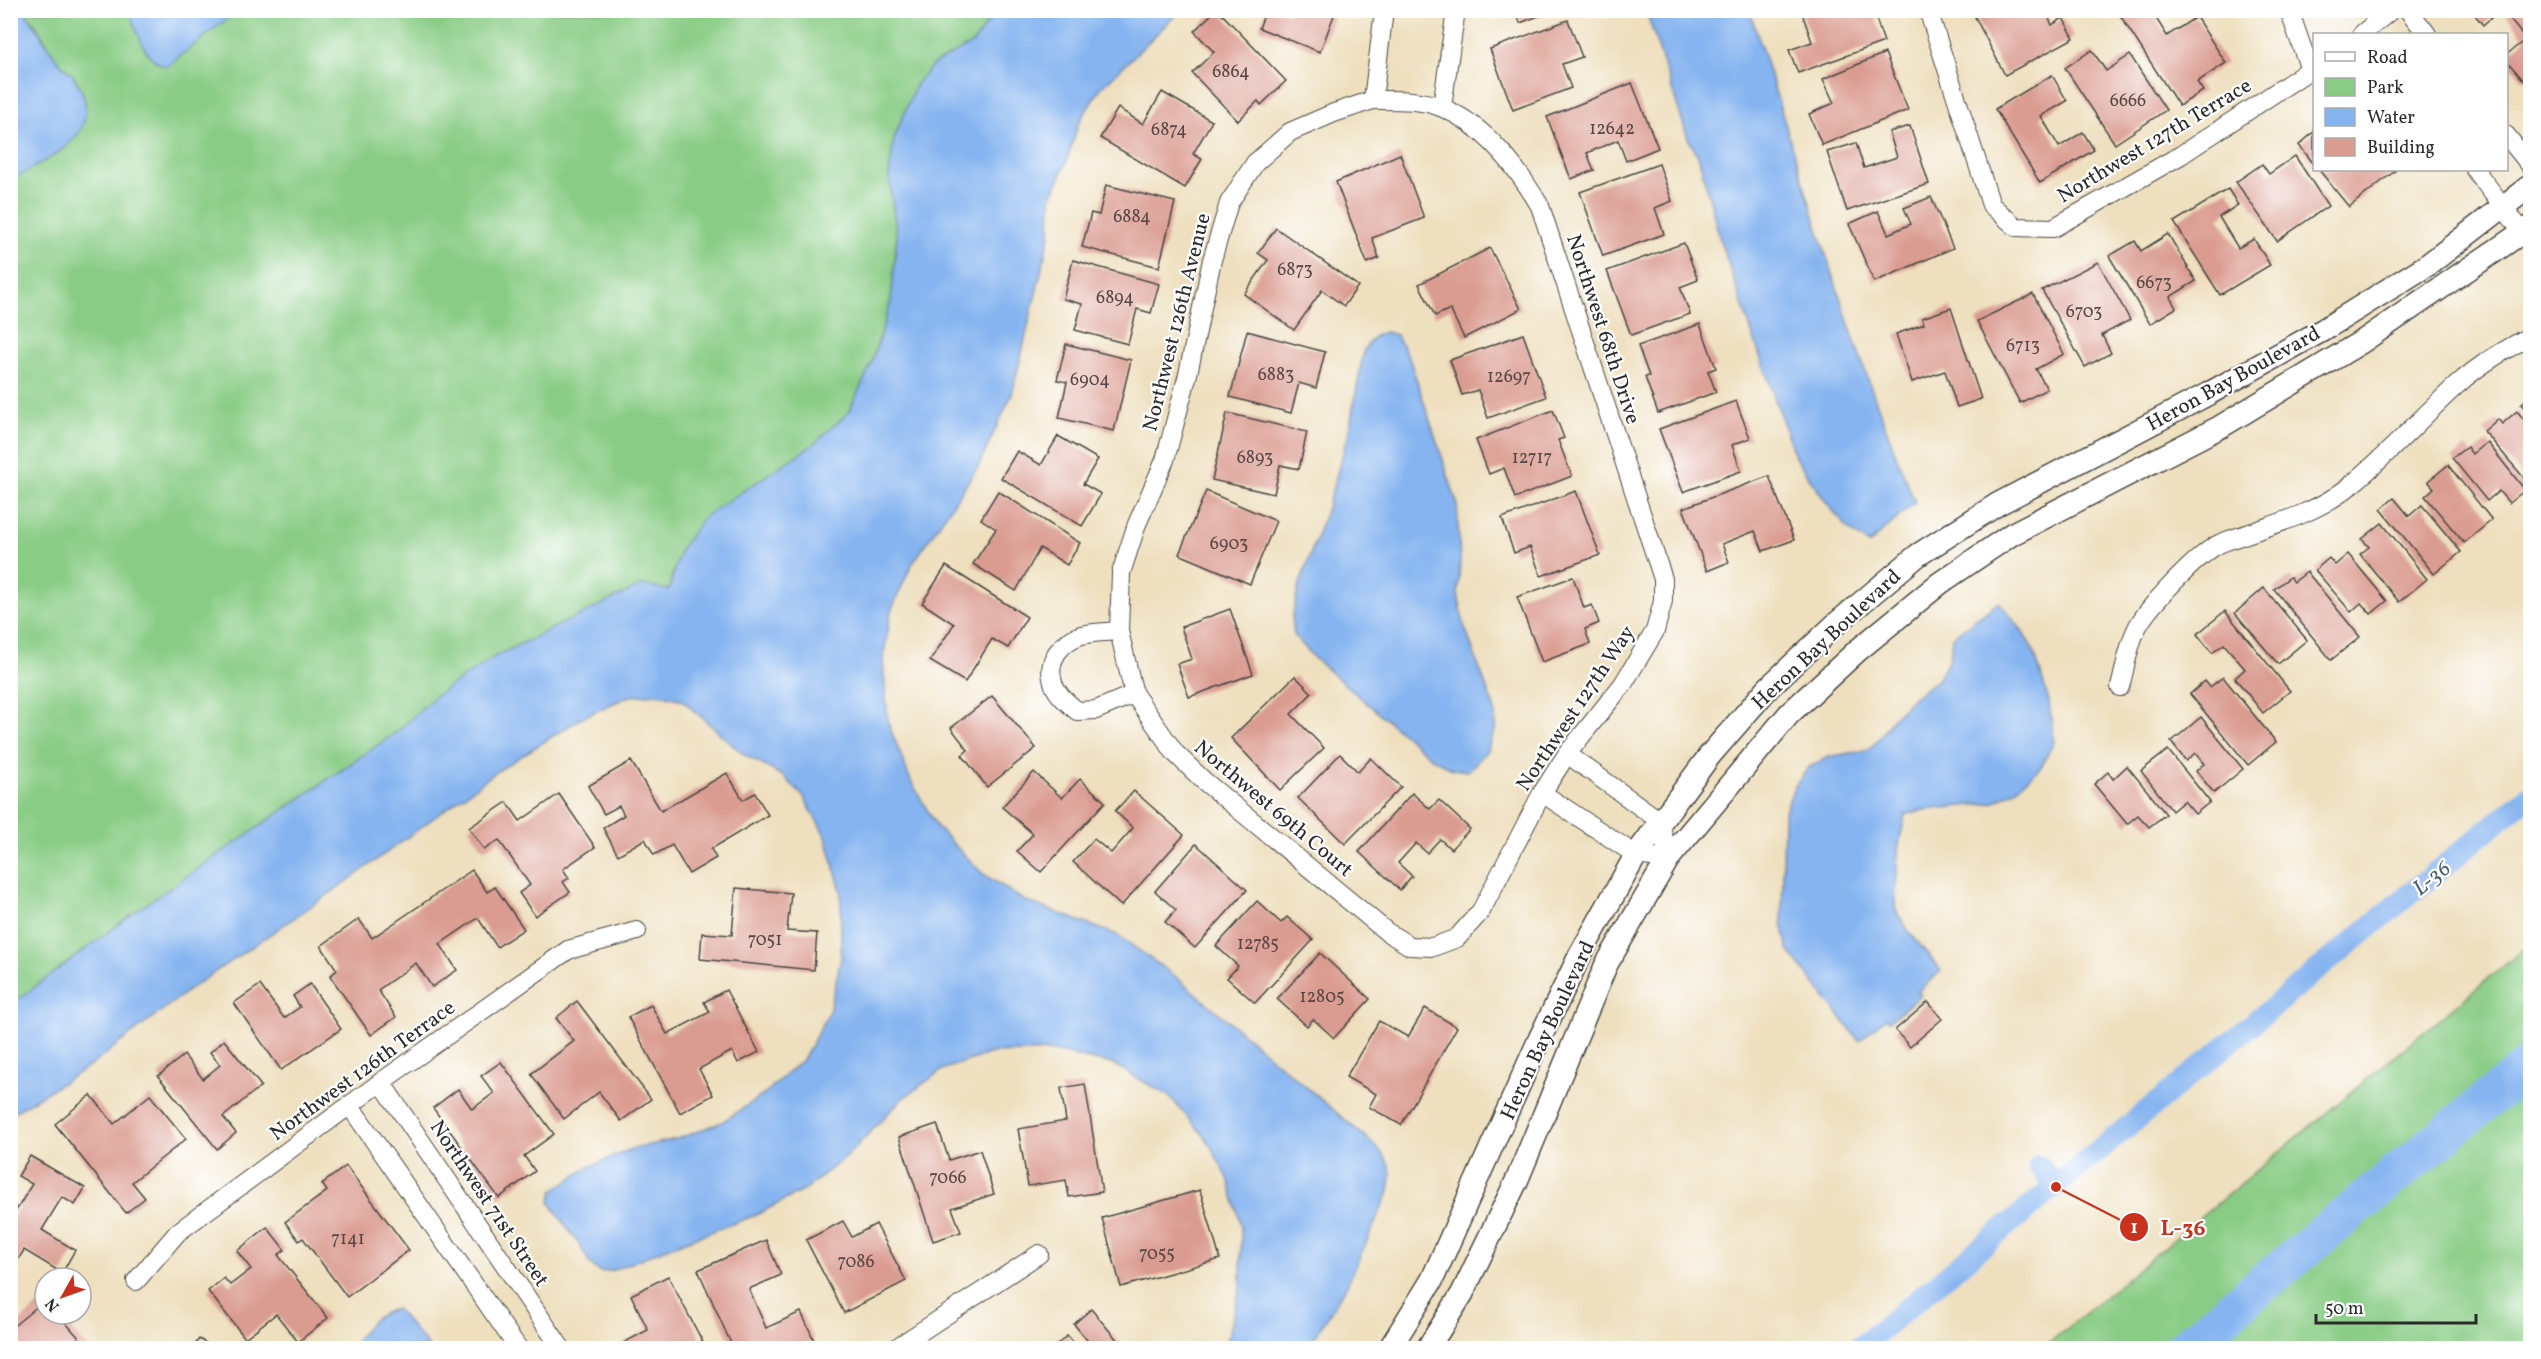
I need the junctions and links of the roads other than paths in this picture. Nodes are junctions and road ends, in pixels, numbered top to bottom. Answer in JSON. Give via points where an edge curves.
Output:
{"nodes":[{"id":1,"x":1384,"y":10,"type":"edge"},
{"id":2,"x":1456,"y":10,"type":"edge"},
{"id":3,"x":1928,"y":10,"type":"edge"},
{"id":4,"x":2289,"y":10,"type":"edge"},
{"id":5,"x":2391,"y":10,"type":"edge"},
{"id":6,"x":2408,"y":10,"type":"edge"},
{"id":7,"x":2367,"y":33,"type":"edge"},
{"id":8,"x":2426,"y":33,"type":"edge"},
{"id":9,"x":2312,"y":68,"type":"edge"},
{"id":10,"x":1374,"y":100,"type":"junction"},
{"id":11,"x":1410,"y":100,"type":"joint"},
{"id":12,"x":1442,"y":107,"type":"junction"},
{"id":13,"x":2508,"y":138,"type":"edge"},
{"id":14,"x":2530,"y":165,"type":"edge"},
{"id":15,"x":2476,"y":171,"type":"edge"},
{"id":16,"x":2530,"y":186,"type":"edge"},
{"id":17,"x":2504,"y":207,"type":"junction"},
{"id":18,"x":2528,"y":234,"type":"edge"},
{"id":19,"x":2530,"y":336,"type":"edge"},
{"id":20,"x":1663,"y":601,"type":"joint"},
{"id":21,"x":1119,"y":631,"type":"junction"},
{"id":22,"x":1126,"y":663,"type":"joint"},
{"id":23,"x":2120,"y":687,"type":"dead end"},
{"id":24,"x":1134,"y":694,"type":"junction"},
{"id":25,"x":1567,"y":754,"type":"junction"},
{"id":26,"x":1542,"y":793,"type":"junction"},
{"id":27,"x":1660,"y":821,"type":"junction"},
{"id":28,"x":1636,"y":855,"type":"junction"},
{"id":29,"x":1668,"y":859,"type":"junction"},
{"id":30,"x":637,"y":931,"type":"dead end"},
{"id":31,"x":1432,"y":947,"type":"joint"},
{"id":32,"x":381,"y":1082,"type":"junction"},
{"id":33,"x":350,"y":1106,"type":"junction"},
{"id":34,"x":1039,"y":1254,"type":"dead end"},
{"id":35,"x":136,"y":1281,"type":"dead end"},
{"id":36,"x":518,"y":1348,"type":"edge"},
{"id":37,"x":561,"y":1348,"type":"edge"},
{"id":38,"x":896,"y":1348,"type":"edge"},
{"id":39,"x":1390,"y":1348,"type":"edge"},
{"id":40,"x":1428,"y":1348,"type":"edge"}],
"edges":[{"from":1,"to":10,"type":"street"},
{"from":2,"to":12,"type":"street"},
{"from":3,"to":9,"type":"street","name":"Northwest 127th Terrace","via":[[1992,205],[2016,227],[2052,228],[2181,155]]},
{"from":4,"to":9,"type":"street","name":"Northwest 127th Terrace"},
{"from":5,"to":7,"type":"street"},
{"from":6,"to":8,"type":"street"},
{"from":10,"to":11,"type":"street","name":"Northwest 126th Avenue"},
{"from":10,"to":21,"type":"street","name":"Northwest 126th Avenue","via":[[1290,132],[1256,163],[1229,203],[1165,460],[1121,573]]},
{"from":11,"to":12,"type":"street","name":"Northwest 68th Drive"},
{"from":12,"to":20,"type":"street","name":"Northwest 68th Drive","via":[[1474,127],[1501,151],[1540,206],[1663,579]]},
{"from":13,"to":14,"type":"street"},
{"from":15,"to":17,"type":"street"},
{"from":16,"to":17,"type":"street","name":"Heron Bay Boulevard"},
{"from":17,"to":18,"type":"street"},
{"from":17,"to":27,"type":"street","name":"Heron Bay Boulevard","via":[[2429,264],[2323,330],[2079,460],[1918,555],[1769,687],[1710,754]]},
{"from":18,"to":29,"type":"street","name":"Heron Bay Boulevard","via":[[2363,341],[2220,427],[1999,543],[1940,584],[1857,651],[1789,714]]},
{"from":19,"to":23,"type":"street","via":[[2460,382],[2377,466],[2340,494],[2297,516],[2218,544],[2196,561],[2136,629]]},
{"from":20,"to":25,"type":"street","name":"Northwest 127th Way","via":[[1655,631],[1623,684]]},
{"from":21,"to":22,"type":"street","name":"Northwest 126th Avenue"},
{"from":21,"to":24,"type":"street","via":[[1082,635],[1063,644],[1052,660],[1053,682],[1062,698],[1077,711],[1096,710]]},
{"from":22,"to":24,"type":"street","name":"Northwest 69th Court"},
{"from":24,"to":31,"type":"street","name":"Northwest 69th Court","via":[[1175,753],[1204,781],[1387,932],[1410,946]]},
{"from":25,"to":26,"type":"street","name":"Northwest 127th Way"},
{"from":25,"to":27,"type":"street"},
{"from":26,"to":28,"type":"street"},
{"from":26,"to":31,"type":"street","name":"Northwest 127th Way","via":[[1481,911],[1456,938]]},
{"from":27,"to":28,"type":"street","name":"Heron Bay Boulevard"},
{"from":27,"to":29,"type":"street"},
{"from":28,"to":29,"type":"street"},
{"from":28,"to":39,"type":"street","name":"Heron Bay Boulevard","via":[[1580,955],[1540,1038],[1432,1280]]},
{"from":29,"to":40,"type":"street","name":"Heron Bay Boulevard","via":[[1606,965],[1517,1180],[1462,1294]]},
{"from":30,"to":32,"type":"street","name":"Northwest 126th Terrace","via":[[568,950]]},
{"from":32,"to":33,"type":"street","name":"Northwest 126th Terrace"},
{"from":32,"to":37,"type":"street","name":"Northwest 71st Street"},
{"from":33,"to":35,"type":"street","name":"Northwest 126th Terrace","via":[[178,1232]]},
{"from":33,"to":36,"type":"street"},
{"from":34,"to":38,"type":"street"}]}
